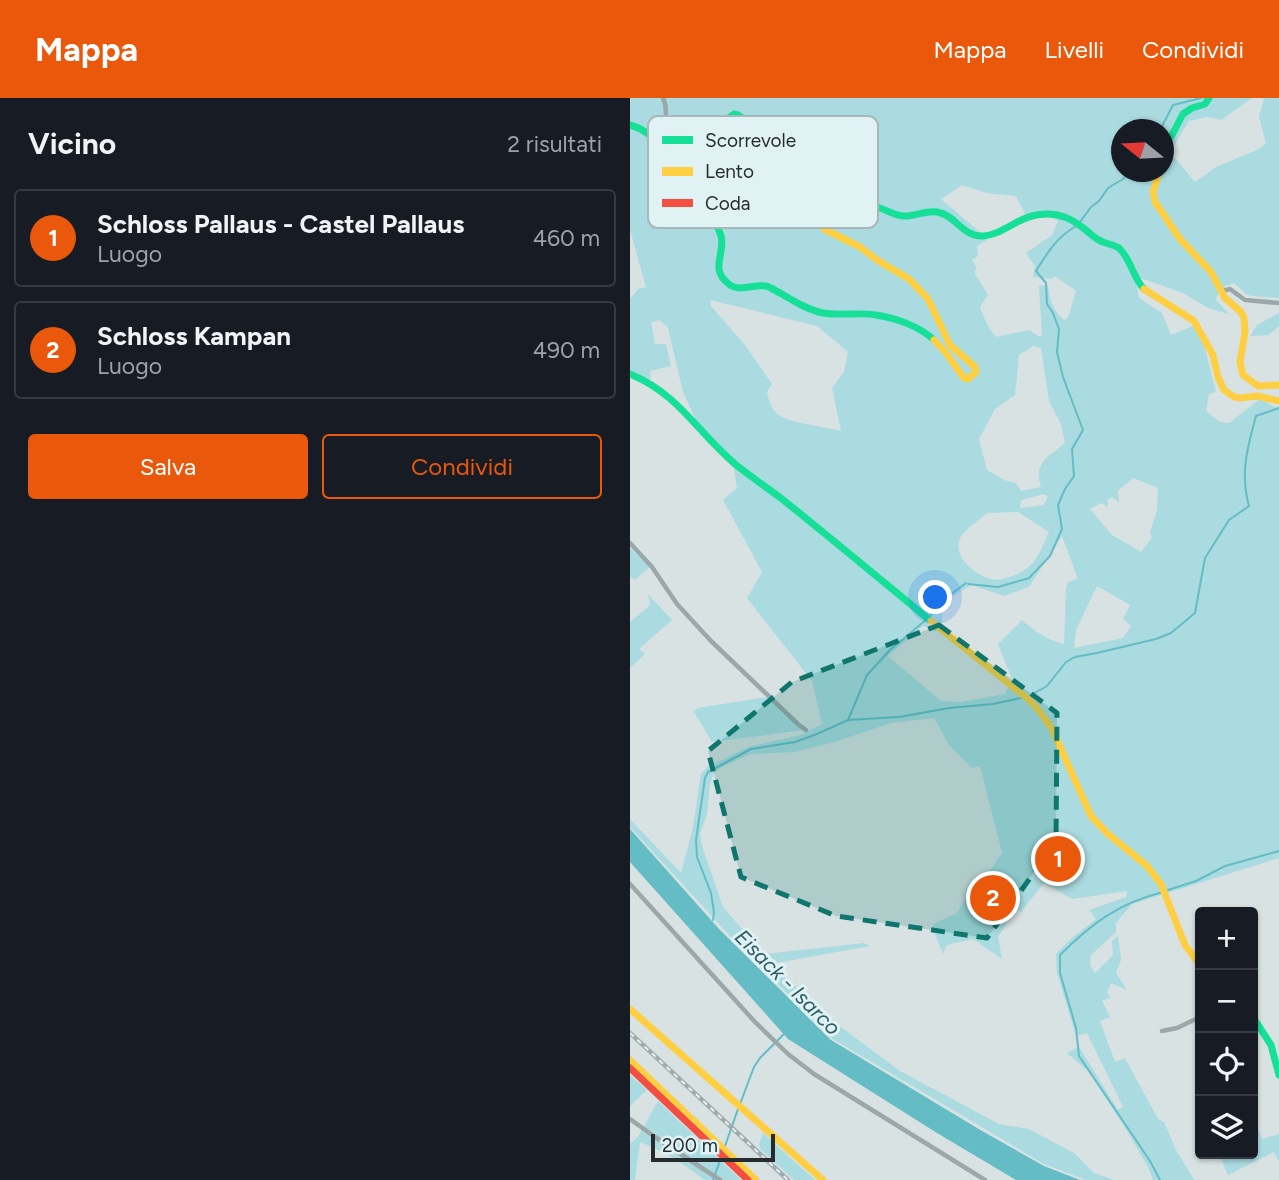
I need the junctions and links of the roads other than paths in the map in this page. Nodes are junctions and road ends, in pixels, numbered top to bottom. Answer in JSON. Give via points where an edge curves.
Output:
{"nodes":[{"id":1,"x":663,"y":98,"type":"edge"},
{"id":2,"x":1209,"y":98,"type":"edge"},
{"id":3,"x":667,"y":116,"type":"edge"},
{"id":4,"x":630,"y":125,"type":"edge"},
{"id":5,"x":1174,"y":131,"type":"edge"},
{"id":6,"x":648,"y":133,"type":"edge"},
{"id":7,"x":1156,"y":182,"type":"edge"},
{"id":8,"x":878,"y":207,"type":"edge"},
{"id":9,"x":718,"y":228,"type":"edge"},
{"id":10,"x":823,"y":228,"type":"edge"},
{"id":11,"x":1222,"y":291,"type":"junction"},
{"id":12,"x":1279,"y":303,"type":"edge"},
{"id":13,"x":630,"y":374,"type":"edge"},
{"id":14,"x":1279,"y":385,"type":"edge"},
{"id":15,"x":1279,"y":401,"type":"edge"},
{"id":16,"x":630,"y":543,"type":"edge"},
{"id":17,"x":806,"y":730,"type":"dead end"},
{"id":18,"x":630,"y":884,"type":"edge"},
{"id":19,"x":1195,"y":959,"type":"edge"},
{"id":20,"x":630,"y":1009,"type":"edge"},
{"id":21,"x":1195,"y":1019,"type":"edge"},
{"id":22,"x":1258,"y":1025,"type":"edge"},
{"id":23,"x":1162,"y":1031,"type":"dead end"},
{"id":24,"x":1279,"y":1042,"type":"edge"},
{"id":25,"x":1270,"y":1045,"type":"junction"},
{"id":26,"x":630,"y":1060,"type":"edge"},
{"id":27,"x":630,"y":1068,"type":"edge"},
{"id":28,"x":1279,"y":1075,"type":"edge"},
{"id":29,"x":630,"y":1119,"type":"edge"},
{"id":30,"x":720,"y":1180,"type":"edge"},
{"id":31,"x":748,"y":1180,"type":"edge"},
{"id":32,"x":756,"y":1180,"type":"edge"},
{"id":33,"x":823,"y":1180,"type":"edge"},
{"id":34,"x":985,"y":1180,"type":"edge"}],
"edges":[{"from":1,"to":3,"type":"street"},
{"from":2,"to":5,"type":"main road","via":[[1183,114]]},
{"from":4,"to":6,"type":"main road"},
{"from":7,"to":11,"type":"main road","via":[[1155,202]]},
{"from":8,"to":15,"type":"main road","via":[[901,216],[936,212],[976,236],[992,235],[1026,217],[1046,213],[1071,219],[1122,251],[1143,288],[1194,321],[1213,355],[1224,390],[1234,397]]},
{"from":9,"to":10,"type":"main road","via":[[722,239],[719,271],[731,286],[767,286],[823,313],[885,316],[914,326],[932,338],[961,376],[973,376],[975,367],[950,345],[923,292],[860,247]]},
{"from":11,"to":12,"type":"street","via":[[1230,289],[1245,300]]},
{"from":11,"to":14,"type":"main road","via":[[1244,318],[1243,375],[1258,386]]},
{"from":13,"to":19,"type":"main road","via":[[671,397],[720,451],[1041,712],[1091,816],[1157,878],[1182,943]]},
{"from":16,"to":17,"type":"street","via":[[711,641]]},
{"from":18,"to":34,"type":"street","via":[[776,1043],[814,1074]]},
{"from":20,"to":33,"type":"main road"},
{"from":21,"to":23,"type":"street"},
{"from":22,"to":25,"type":"main road"},
{"from":24,"to":25,"type":"street"},
{"from":25,"to":28,"type":"main road"},
{"from":26,"to":32,"type":"main road"},
{"from":27,"to":31,"type":"main road"},
{"from":29,"to":30,"type":"street"}]}
